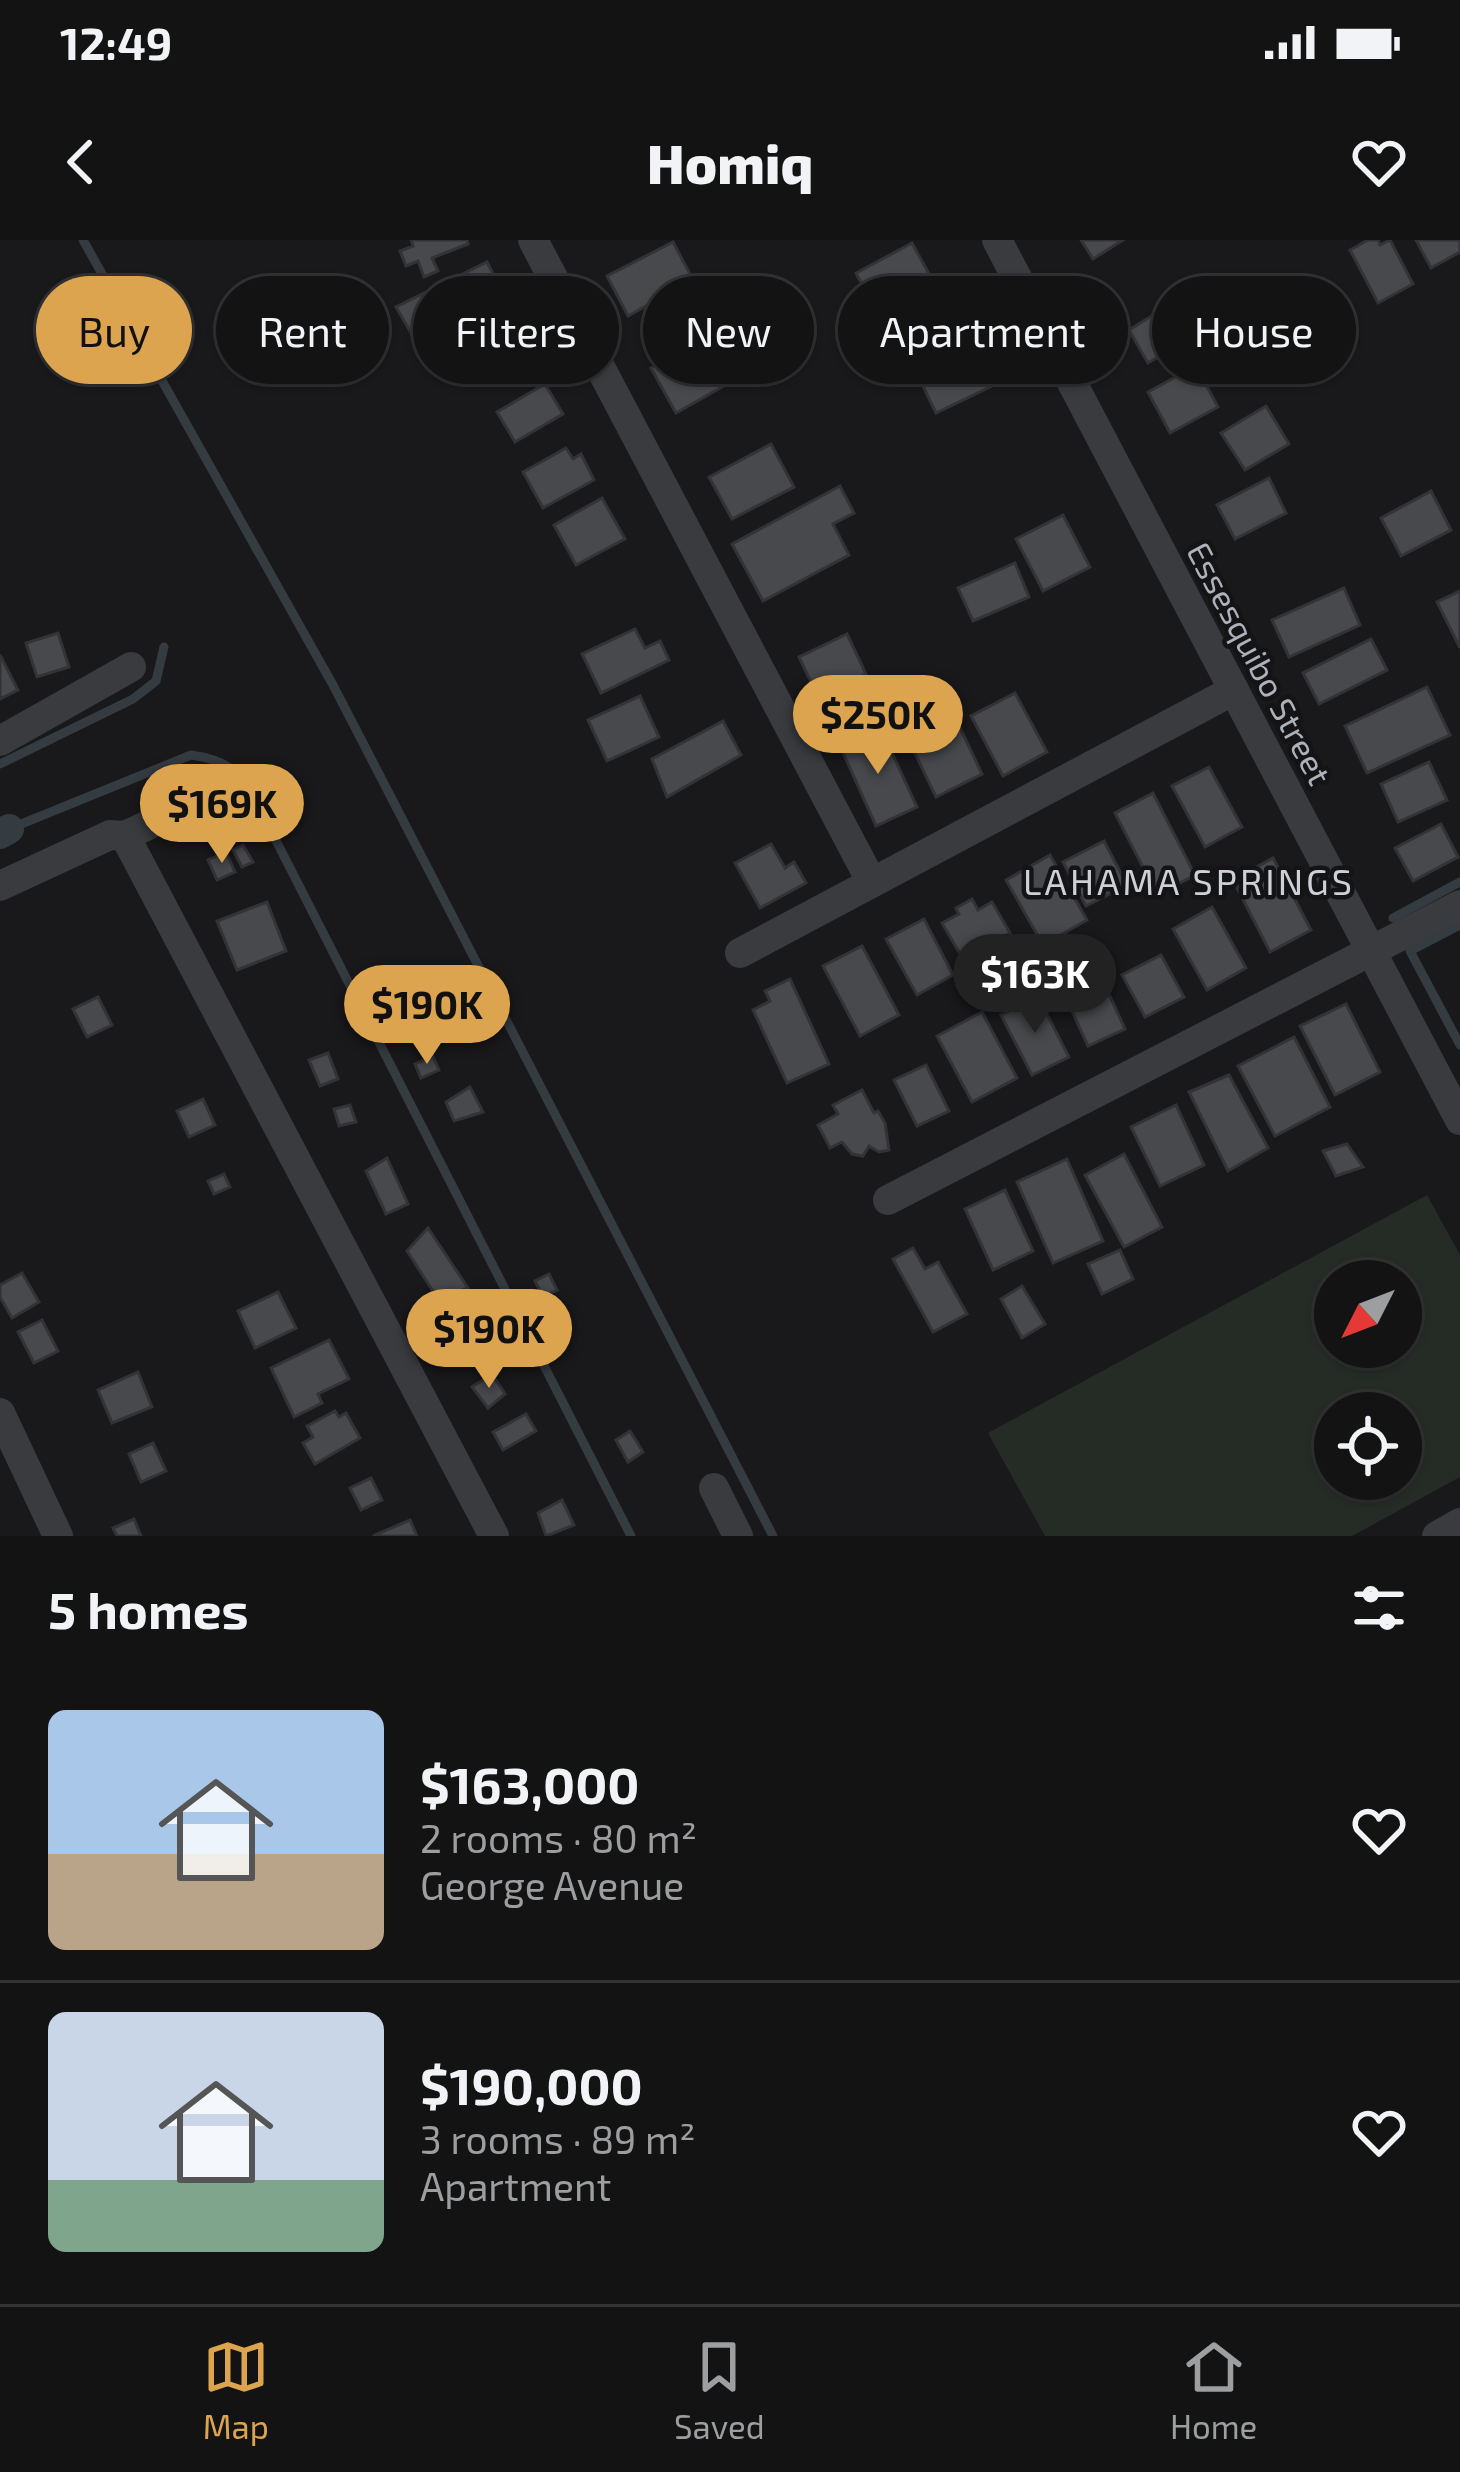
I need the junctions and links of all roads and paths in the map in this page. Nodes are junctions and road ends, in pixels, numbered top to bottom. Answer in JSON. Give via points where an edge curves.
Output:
{"nodes":[{"id":1,"x":533,"y":240,"type":"edge"},
{"id":2,"x":997,"y":240,"type":"edge"},
{"id":3,"x":130,"y":667,"type":"dead end"},
{"id":4,"x":1234,"y":690,"type":"junction"},
{"id":5,"x":0,"y":741,"type":"edge"},
{"id":6,"x":182,"y":809,"type":"dead end"},
{"id":7,"x":125,"y":836,"type":"junction"},
{"id":8,"x":871,"y":881,"type":"junction"},
{"id":9,"x":0,"y":886,"type":"edge"},
{"id":10,"x":1460,"y":905,"type":"edge"},
{"id":11,"x":1371,"y":951,"type":"junction"},
{"id":12,"x":740,"y":953,"type":"dead end"},
{"id":13,"x":1460,"y":1120,"type":"edge"},
{"id":14,"x":888,"y":1200,"type":"dead end"},
{"id":15,"x":0,"y":1413,"type":"edge"},
{"id":16,"x":714,"y":1488,"type":"dead end"},
{"id":17,"x":1460,"y":1523,"type":"edge"},
{"id":18,"x":58,"y":1536,"type":"edge"},
{"id":19,"x":494,"y":1536,"type":"edge"},
{"id":20,"x":738,"y":1536,"type":"edge"},
{"id":21,"x":1437,"y":1536,"type":"edge"}],
"edges":[{"from":1,"to":8,"type":"street"},
{"from":2,"to":4,"type":"street","name":"Essesquibo Street"},
{"from":3,"to":5,"type":"street"},
{"from":4,"to":8,"type":"street"},
{"from":4,"to":11,"type":"street","name":"Essesquibo Street"},
{"from":6,"to":7,"type":"street"},
{"from":7,"to":9,"type":"street","via":[[110,835]]},
{"from":7,"to":19,"type":"street"},
{"from":8,"to":12,"type":"street"},
{"from":10,"to":11,"type":"street"},
{"from":11,"to":13,"type":"street","name":"Essesquibo Street"},
{"from":11,"to":14,"type":"street"},
{"from":15,"to":18,"type":"street"},
{"from":16,"to":20,"type":"street"},
{"from":17,"to":21,"type":"street"}]}
